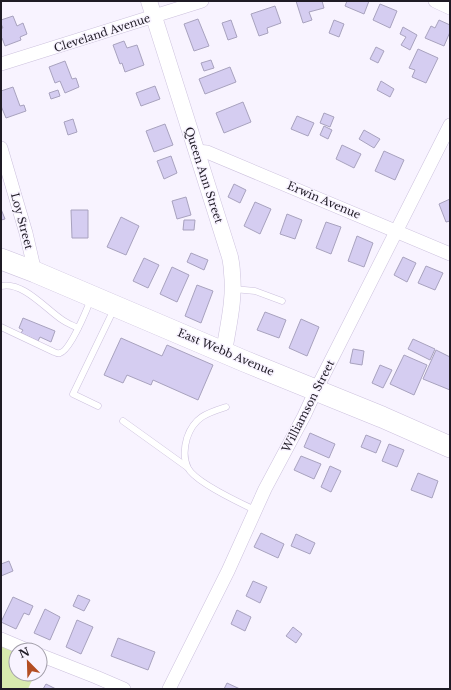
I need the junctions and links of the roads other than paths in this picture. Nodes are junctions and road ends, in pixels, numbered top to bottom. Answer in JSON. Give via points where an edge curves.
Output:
{"nodes":[{"id":1,"x":149,"y":1,"type":"edge"},
{"id":2,"x":202,"y":1,"type":"edge"},
{"id":3,"x":435,"y":1,"type":"edge"},
{"id":4,"x":450,"y":8,"type":"edge"},
{"id":5,"x":154,"y":16,"type":"junction"},
{"id":6,"x":1,"y":64,"type":"edge"},
{"id":7,"x":450,"y":125,"type":"edge"},
{"id":8,"x":1,"y":148,"type":"edge"},
{"id":9,"x":197,"y":151,"type":"junction"},
{"id":10,"x":397,"y":231,"type":"junction"},
{"id":11,"x":450,"y":254,"type":"edge"},
{"id":12,"x":1,"y":259,"type":"edge"},
{"id":13,"x":35,"y":272,"type":"junction"},
{"id":14,"x":1,"y":286,"type":"edge"},
{"id":15,"x":232,"y":289,"type":"junction"},
{"id":16,"x":93,"y":296,"type":"junction"},
{"id":17,"x":282,"y":302,"type":"dead end"},
{"id":18,"x":116,"y":306,"type":"junction"},
{"id":19,"x":1,"y":327,"type":"edge"},
{"id":20,"x":78,"y":328,"type":"junction"},
{"id":21,"x":224,"y":352,"type":"junction"},
{"id":22,"x":316,"y":390,"type":"junction"},
{"id":23,"x":98,"y":406,"type":"dead end"},
{"id":24,"x":226,"y":407,"type":"dead end"},
{"id":25,"x":123,"y":421,"type":"dead end"},
{"id":26,"x":450,"y":447,"type":"edge"},
{"id":27,"x":187,"y":467,"type":"junction"},
{"id":28,"x":256,"y":510,"type":"junction"},
{"id":29,"x":48,"y":658,"type":"edge"},
{"id":30,"x":124,"y":689,"type":"edge"},
{"id":31,"x":169,"y":689,"type":"edge"}],
"edges":[{"from":1,"to":5,"type":"street","name":"Queen Ann Street"},
{"from":2,"to":5,"type":"street","name":"Cleveland Avenue"},
{"from":3,"to":4,"type":"street"},
{"from":5,"to":6,"type":"street","name":"Cleveland Avenue"},
{"from":5,"to":9,"type":"street","name":"Queen Ann Street"},
{"from":7,"to":10,"type":"street","name":"Williamson Street"},
{"from":8,"to":13,"type":"street","name":"Loy Street"},
{"from":9,"to":10,"type":"street","name":"Erwin Avenue","via":[[207,152]]},
{"from":9,"to":15,"type":"street","name":"Queen Ann Street","via":[[230,257]]},
{"from":10,"to":11,"type":"street","name":"Erwin Avenue"},
{"from":10,"to":22,"type":"street","name":"Williamson Street"},
{"from":12,"to":13,"type":"highway","name":"East Webb Avenue"},
{"from":13,"to":16,"type":"highway","name":"East Webb Avenue"},
{"from":14,"to":20,"type":"lane","via":[[9,285],[22,290],[62,320]]},
{"from":15,"to":17,"type":"lane","via":[[256,291]]},
{"from":15,"to":21,"type":"street","name":"Queen Ann Street"},
{"from":16,"to":18,"type":"highway","name":"East Webb Avenue"},
{"from":16,"to":20,"type":"lane"},
{"from":18,"to":21,"type":"highway","name":"East Webb Avenue"},
{"from":18,"to":23,"type":"lane","via":[[73,394]]},
{"from":19,"to":20,"type":"lane","via":[[58,354],[65,350]]},
{"from":21,"to":22,"type":"highway","name":"East Webb Avenue"},
{"from":22,"to":26,"type":"highway","name":"East Webb Avenue"},
{"from":22,"to":28,"type":"street","name":"Williamson Street"},
{"from":24,"to":27,"type":"lane","via":[[198,419],[189,431],[184,448]]},
{"from":25,"to":27,"type":"lane"},
{"from":27,"to":28,"type":"lane","via":[[198,478]]},
{"from":28,"to":31,"type":"street","name":"Williamson Street"},
{"from":29,"to":30,"type":"street"}]}
